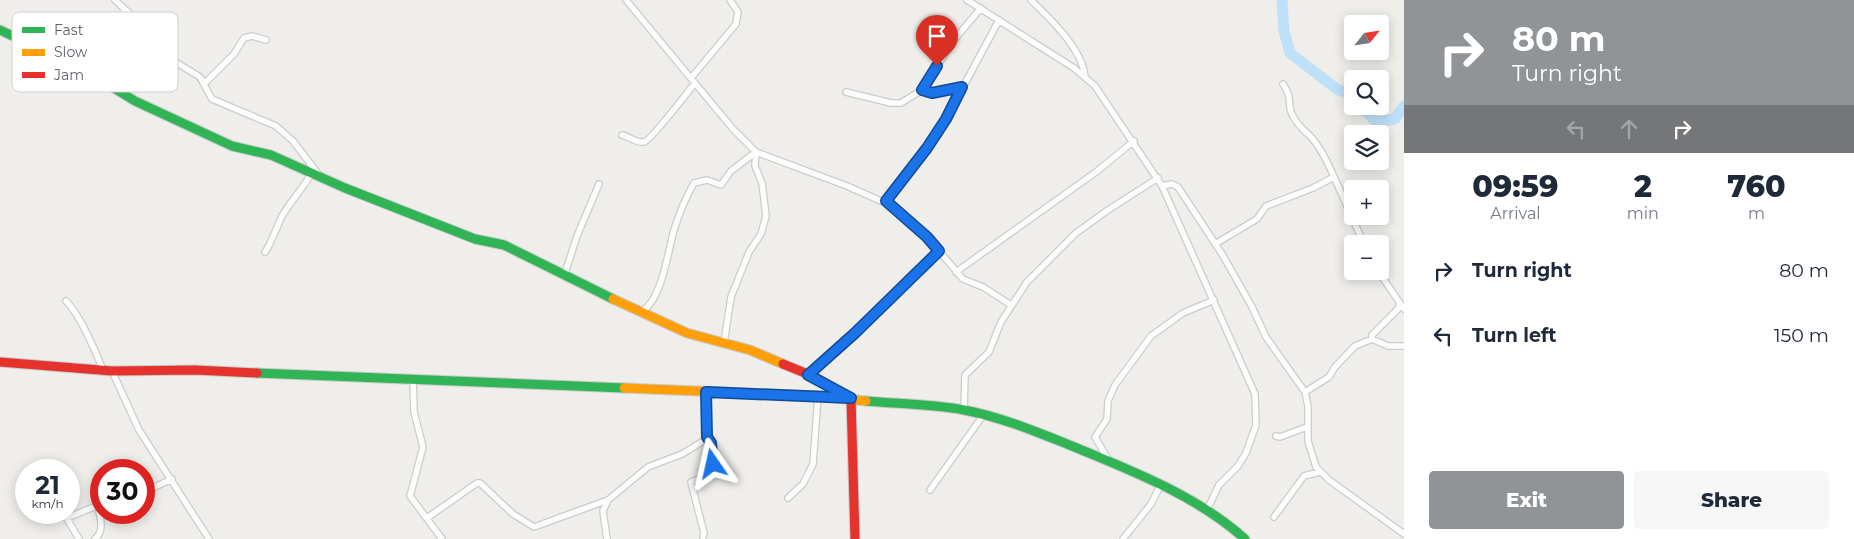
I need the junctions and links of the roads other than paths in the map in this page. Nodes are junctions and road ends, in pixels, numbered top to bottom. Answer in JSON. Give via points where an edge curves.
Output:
{"nodes":[{"id":1,"x":115,"y":0,"type":"edge"},
{"id":2,"x":626,"y":0,"type":"edge"},
{"id":3,"x":730,"y":0,"type":"edge"},
{"id":4,"x":967,"y":0,"type":"edge"},
{"id":5,"x":1031,"y":0,"type":"edge"},
{"id":6,"x":981,"y":8,"type":"junction"},
{"id":7,"x":125,"y":10,"type":"joint"},
{"id":8,"x":127,"y":12,"type":"edge"},
{"id":9,"x":999,"y":20,"type":"junction"},
{"id":10,"x":0,"y":30,"type":"edge"},
{"id":11,"x":12,"y":36,"type":"edge"},
{"id":12,"x":266,"y":40,"type":"dead end"},
{"id":13,"x":178,"y":62,"type":"edge"},
{"id":14,"x":1086,"y":77,"type":"junction"},
{"id":15,"x":691,"y":78,"type":"junction"},
{"id":16,"x":696,"y":83,"type":"junction"},
{"id":17,"x":204,"y":84,"type":"junction"},
{"id":18,"x":1283,"y":84,"type":"dead end"},
{"id":19,"x":962,"y":87,"type":"junction"},
{"id":20,"x":922,"y":90,"type":"junction"},
{"id":21,"x":120,"y":92,"type":"edge"},
{"id":22,"x":846,"y":92,"type":"dead end"},
{"id":23,"x":622,"y":135,"type":"dead end"},
{"id":24,"x":1134,"y":142,"type":"junction"},
{"id":25,"x":756,"y":152,"type":"junction"},
{"id":26,"x":316,"y":175,"type":"junction"},
{"id":27,"x":1334,"y":177,"type":"junction"},
{"id":28,"x":1158,"y":178,"type":"junction"},
{"id":29,"x":599,"y":184,"type":"dead end"},
{"id":30,"x":1162,"y":186,"type":"junction"},
{"id":31,"x":886,"y":201,"type":"junction"},
{"id":32,"x":1360,"y":235,"type":"edge"},
{"id":33,"x":1215,"y":244,"type":"junction"},
{"id":34,"x":939,"y":251,"type":"junction"},
{"id":35,"x":265,"y":252,"type":"dead end"},
{"id":36,"x":956,"y":272,"type":"junction"},
{"id":37,"x":564,"y":276,"type":"junction"},
{"id":38,"x":1384,"y":280,"type":"edge"},
{"id":39,"x":1214,"y":300,"type":"junction"},
{"id":40,"x":66,"y":301,"type":"dead end"},
{"id":41,"x":1011,"y":304,"type":"junction"},
{"id":42,"x":1402,"y":306,"type":"edge"},
{"id":43,"x":642,"y":311,"type":"junction"},
{"id":44,"x":1372,"y":339,"type":"junction"},
{"id":45,"x":724,"y":343,"type":"junction"},
{"id":46,"x":1404,"y":346,"type":"edge"},
{"id":47,"x":0,"y":362,"type":"edge"},
{"id":48,"x":108,"y":371,"type":"junction"},
{"id":49,"x":808,"y":375,"type":"junction"},
{"id":50,"x":413,"y":379,"type":"junction"},
{"id":51,"x":706,"y":392,"type":"junction"},
{"id":52,"x":1305,"y":392,"type":"junction"},
{"id":53,"x":818,"y":396,"type":"junction"},
{"id":54,"x":851,"y":398,"type":"junction"},
{"id":55,"x":964,"y":410,"type":"junction"},
{"id":56,"x":984,"y":414,"type":"junction"},
{"id":57,"x":1308,"y":427,"type":"junction"},
{"id":58,"x":1276,"y":436,"type":"dead end"},
{"id":59,"x":707,"y":437,"type":"junction"},
{"id":60,"x":1111,"y":464,"type":"junction"},
{"id":61,"x":1320,"y":472,"type":"junction"},
{"id":62,"x":172,"y":479,"type":"junction"},
{"id":63,"x":1161,"y":484,"type":"junction"},
{"id":64,"x":155,"y":487,"type":"edge"},
{"id":65,"x":930,"y":490,"type":"dead end"},
{"id":66,"x":788,"y":498,"type":"dead end"},
{"id":67,"x":608,"y":500,"type":"junction"},
{"id":68,"x":1207,"y":510,"type":"junction"},
{"id":69,"x":1274,"y":517,"type":"dead end"},
{"id":70,"x":426,"y":518,"type":"junction"},
{"id":71,"x":71,"y":524,"type":"edge"},
{"id":72,"x":101,"y":524,"type":"edge"},
{"id":73,"x":1404,"y":534,"type":"edge"},
{"id":74,"x":703,"y":538,"type":"dead end"},
{"id":75,"x":79,"y":539,"type":"edge"},
{"id":76,"x":95,"y":539,"type":"edge"},
{"id":77,"x":209,"y":539,"type":"edge"},
{"id":78,"x":442,"y":539,"type":"edge"},
{"id":79,"x":606,"y":539,"type":"edge"},
{"id":80,"x":855,"y":539,"type":"edge"},
{"id":81,"x":1123,"y":539,"type":"edge"},
{"id":82,"x":1244,"y":539,"type":"edge"}],
"edges":[{"from":1,"to":7,"type":"street"},
{"from":2,"to":15,"type":"street"},
{"from":3,"to":15,"type":"street","via":[[738,12],[736,24]]},
{"from":4,"to":6,"type":"street"},
{"from":5,"to":14,"type":"street","via":[[1075,50]]},
{"from":6,"to":9,"type":"street"},
{"from":6,"to":20,"type":"street","via":[[954,40]]},
{"from":7,"to":8,"type":"street"},
{"from":9,"to":14,"type":"street"},
{"from":9,"to":19,"type":"street"},
{"from":10,"to":11,"type":"street"},
{"from":12,"to":17,"type":"street","via":[[252,36],[244,38],[234,54]]},
{"from":13,"to":17,"type":"street","via":[[200,77]]},
{"from":14,"to":24,"type":"street"},
{"from":15,"to":16,"type":"street"},
{"from":16,"to":23,"type":"street","via":[[650,140],[641,142]]},
{"from":16,"to":25,"type":"street"},
{"from":17,"to":26,"type":"street","via":[[212,99],[276,126],[293,141]]},
{"from":18,"to":27,"type":"street","via":[[1290,95],[1293,117],[1315,143]]},
{"from":19,"to":20,"type":"street","via":[[932,93]]},
{"from":19,"to":31,"type":"street","via":[[927,148]]},
{"from":20,"to":22,"type":"street","via":[[900,103]]},
{"from":21,"to":26,"type":"street","via":[[227,144],[271,155]]},
{"from":24,"to":28,"type":"street"},
{"from":24,"to":36,"type":"street"},
{"from":25,"to":31,"type":"street"},
{"from":25,"to":43,"type":"street","via":[[731,171],[721,184],[707,180],[694,183],[678,217],[670,254],[655,294],[649,306]]},
{"from":25,"to":45,"type":"street","via":[[755,166],[762,183],[766,216],[761,234],[749,252],[731,297]]},
{"from":26,"to":35,"type":"street","via":[[283,214]]},
{"from":26,"to":37,"type":"street","via":[[475,239],[504,244]]},
{"from":27,"to":32,"type":"street"},
{"from":27,"to":33,"type":"street","via":[[1266,206],[1257,219]]},
{"from":28,"to":30,"type":"street"},
{"from":28,"to":41,"type":"street","via":[[1076,234],[1026,282]]},
{"from":29,"to":37,"type":"street"},
{"from":30,"to":33,"type":"street","via":[[1172,184],[1178,187]]},
{"from":30,"to":39,"type":"street"},
{"from":31,"to":34,"type":"street"},
{"from":33,"to":52,"type":"street","via":[[1266,337]]},
{"from":34,"to":36,"type":"street"},
{"from":34,"to":49,"type":"street"},
{"from":36,"to":41,"type":"street","via":[[963,279]]},
{"from":37,"to":43,"type":"street"},
{"from":38,"to":42,"type":"street"},
{"from":39,"to":60,"type":"street","via":[[1183,314],[1151,336],[1115,385],[1108,401],[1107,419],[1095,437]]},
{"from":39,"to":68,"type":"street","via":[[1252,383],[1256,425],[1246,453],[1219,485]]},
{"from":40,"to":48,"type":"street","via":[[80,319],[82,329]]},
{"from":41,"to":55,"type":"street","via":[[989,352],[965,375]]},
{"from":42,"to":44,"type":"street","via":[[1377,329]]},
{"from":43,"to":45,"type":"street","via":[[687,333]]},
{"from":44,"to":46,"type":"street","via":[[1388,346]]},
{"from":44,"to":52,"type":"street","via":[[1355,346],[1329,378]]},
{"from":45,"to":49,"type":"street","via":[[750,350]]},
{"from":47,"to":48,"type":"street"},
{"from":48,"to":50,"type":"street","via":[[194,370]]},
{"from":48,"to":62,"type":"street","via":[[139,430]]},
{"from":49,"to":54,"type":"street"},
{"from":50,"to":51,"type":"street"},
{"from":50,"to":70,"type":"street","via":[[414,412],[423,447],[410,492]]},
{"from":51,"to":53,"type":"street"},
{"from":51,"to":59,"type":"street"},
{"from":52,"to":57,"type":"street"},
{"from":53,"to":54,"type":"street"},
{"from":53,"to":66,"type":"street","via":[[813,464],[803,484]]},
{"from":54,"to":55,"type":"street"},
{"from":54,"to":80,"type":"street"},
{"from":55,"to":56,"type":"street"},
{"from":56,"to":60,"type":"street"},
{"from":56,"to":65,"type":"street"},
{"from":57,"to":58,"type":"street"},
{"from":57,"to":61,"type":"street","via":[[1310,451]]},
{"from":59,"to":67,"type":"street","via":[[682,454],[648,468]]},
{"from":59,"to":74,"type":"street","via":[[711,443],[713,464],[707,476],[691,482]]},
{"from":60,"to":63,"type":"street"},
{"from":61,"to":69,"type":"street","via":[[1304,476]]},
{"from":61,"to":73,"type":"street"},
{"from":62,"to":64,"type":"street"},
{"from":62,"to":77,"type":"street"},
{"from":63,"to":68,"type":"street"},
{"from":63,"to":81,"type":"street","via":[[1151,504]]},
{"from":67,"to":70,"type":"street","via":[[534,527],[513,514],[477,483]]},
{"from":67,"to":79,"type":"street","via":[[603,511]]},
{"from":68,"to":82,"type":"street","via":[[1227,522]]},
{"from":70,"to":78,"type":"street"},
{"from":71,"to":75,"type":"street"},
{"from":72,"to":76,"type":"street"}]}
